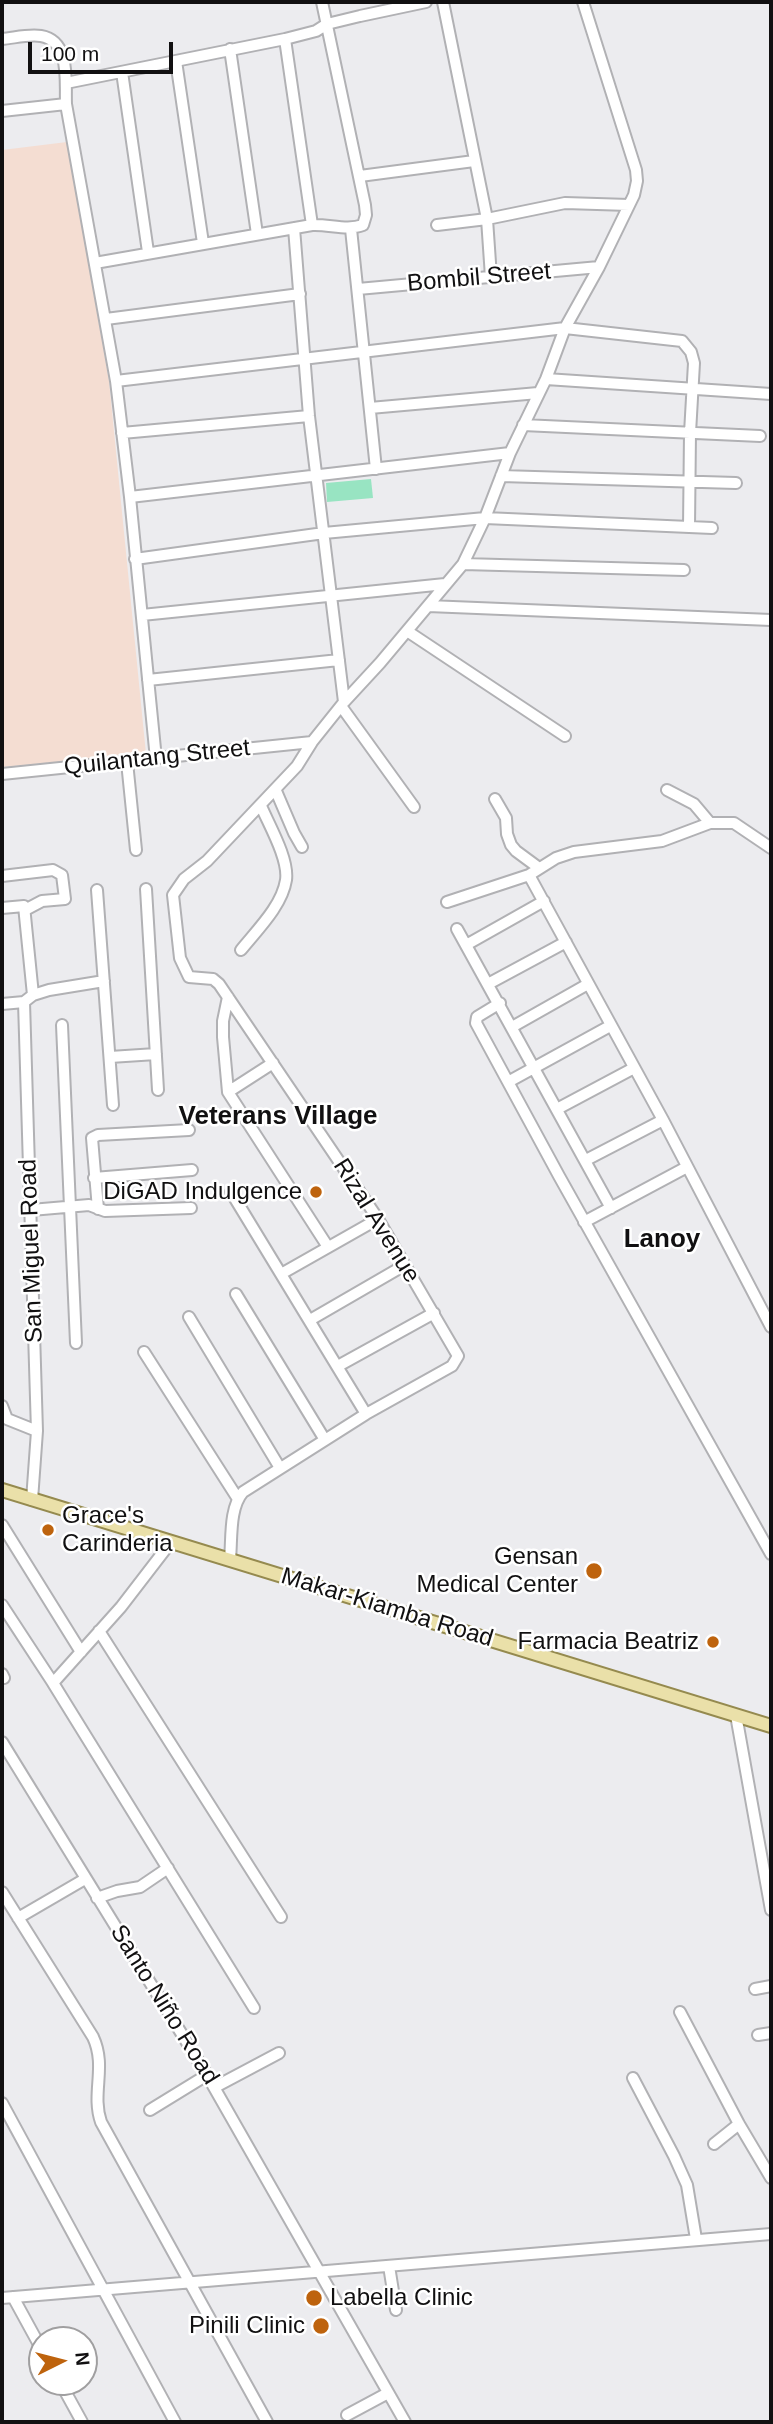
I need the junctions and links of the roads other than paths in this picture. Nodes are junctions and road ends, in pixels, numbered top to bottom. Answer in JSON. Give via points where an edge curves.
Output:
{"nodes":[{"id":1,"x":322,"y":2,"type":"edge"},
{"id":2,"x":426,"y":2,"type":"edge"},
{"id":3,"x":443,"y":2,"type":"edge"},
{"id":4,"x":583,"y":2,"type":"edge"},
{"id":5,"x":327,"y":24,"type":"junction"},
{"id":6,"x":2,"y":39,"type":"edge"},
{"id":7,"x":285,"y":39,"type":"junction"},
{"id":8,"x":230,"y":49,"type":"junction"},
{"id":9,"x":176,"y":61,"type":"junction"},
{"id":10,"x":122,"y":72,"type":"junction"},
{"id":11,"x":66,"y":83,"type":"junction"},
{"id":12,"x":66,"y":104,"type":"junction"},
{"id":13,"x":2,"y":111,"type":"edge"},
{"id":14,"x":474,"y":161,"type":"junction"},
{"id":15,"x":360,"y":176,"type":"junction"},
{"id":16,"x":629,"y":205,"type":"junction"},
{"id":17,"x":487,"y":219,"type":"junction"},
{"id":18,"x":312,"y":225,"type":"junction"},
{"id":19,"x":437,"y":225,"type":"dead end"},
{"id":20,"x":294,"y":228,"type":"junction"},
{"id":21,"x":351,"y":229,"type":"junction"},
{"id":22,"x":257,"y":234,"type":"junction"},
{"id":23,"x":203,"y":243,"type":"junction"},
{"id":24,"x":148,"y":252,"type":"junction"},
{"id":25,"x":95,"y":263,"type":"junction"},
{"id":26,"x":600,"y":267,"type":"junction"},
{"id":27,"x":491,"y":276,"type":"junction"},
{"id":28,"x":358,"y":289,"type":"junction"},
{"id":29,"x":300,"y":294,"type":"junction"},
{"id":30,"x":106,"y":319,"type":"junction"},
{"id":31,"x":565,"y":328,"type":"junction"},
{"id":32,"x":364,"y":351,"type":"junction"},
{"id":33,"x":304,"y":357,"type":"junction"},
{"id":34,"x":546,"y":379,"type":"junction"},
{"id":35,"x":116,"y":381,"type":"junction"},
{"id":36,"x":692,"y":389,"type":"junction"},
{"id":37,"x":538,"y":393,"type":"junction"},
{"id":38,"x":771,"y":394,"type":"edge"},
{"id":39,"x":370,"y":408,"type":"junction"},
{"id":40,"x":309,"y":416,"type":"junction"},
{"id":41,"x":523,"y":425,"type":"junction"},
{"id":42,"x":122,"y":433,"type":"junction"},
{"id":43,"x":690,"y":433,"type":"junction"},
{"id":44,"x":760,"y":436,"type":"dead end"},
{"id":45,"x":510,"y":453,"type":"junction"},
{"id":46,"x":376,"y":469,"type":"junction"},
{"id":47,"x":316,"y":476,"type":"junction"},
{"id":48,"x":501,"y":476,"type":"junction"},
{"id":49,"x":689,"y":482,"type":"junction"},
{"id":50,"x":736,"y":483,"type":"dead end"},
{"id":51,"x":130,"y":497,"type":"junction"},
{"id":52,"x":485,"y":518,"type":"junction"},
{"id":53,"x":689,"y":527,"type":"junction"},
{"id":54,"x":712,"y":528,"type":"dead end"},
{"id":55,"x":324,"y":533,"type":"junction"},
{"id":56,"x":135,"y":559,"type":"junction"},
{"id":57,"x":463,"y":564,"type":"junction"},
{"id":58,"x":684,"y":570,"type":"dead end"},
{"id":59,"x":445,"y":584,"type":"junction"},
{"id":60,"x":331,"y":595,"type":"junction"},
{"id":61,"x":428,"y":606,"type":"junction"},
{"id":62,"x":142,"y":615,"type":"junction"},
{"id":63,"x":771,"y":620,"type":"edge"},
{"id":64,"x":407,"y":631,"type":"junction"},
{"id":65,"x":338,"y":660,"type":"junction"},
{"id":66,"x":148,"y":680,"type":"junction"},
{"id":67,"x":342,"y":704,"type":"junction"},
{"id":68,"x":565,"y":736,"type":"dead end"},
{"id":69,"x":312,"y":742,"type":"junction"},
{"id":70,"x":156,"y":759,"type":"junction"},
{"id":71,"x":127,"y":762,"type":"junction"},
{"id":72,"x":2,"y":774,"type":"edge"},
{"id":73,"x":667,"y":790,"type":"dead end"},
{"id":74,"x":276,"y":791,"type":"junction"},
{"id":75,"x":495,"y":799,"type":"dead end"},
{"id":76,"x":261,"y":806,"type":"junction"},
{"id":77,"x":414,"y":807,"type":"dead end"},
{"id":78,"x":710,"y":823,"type":"junction"},
{"id":79,"x":302,"y":847,"type":"dead end"},
{"id":80,"x":771,"y":848,"type":"edge"},
{"id":81,"x":136,"y":850,"type":"dead end"},
{"id":82,"x":539,"y":867,"type":"junction"},
{"id":83,"x":529,"y":875,"type":"junction"},
{"id":84,"x":2,"y":876,"type":"edge"},
{"id":85,"x":146,"y":889,"type":"dead end"},
{"id":86,"x":97,"y":890,"type":"dead end"},
{"id":87,"x":544,"y":901,"type":"junction"},
{"id":88,"x":447,"y":902,"type":"dead end"},
{"id":89,"x":2,"y":908,"type":"edge"},
{"id":90,"x":24,"y":910,"type":"junction"},
{"id":91,"x":457,"y":929,"type":"dead end"},
{"id":92,"x":566,"y":942,"type":"junction"},
{"id":93,"x":466,"y":945,"type":"junction"},
{"id":94,"x":241,"y":950,"type":"dead end"},
{"id":95,"x":104,"y":981,"type":"junction"},
{"id":96,"x":488,"y":984,"type":"junction"},
{"id":97,"x":588,"y":984,"type":"junction"},
{"id":98,"x":228,"y":997,"type":"junction"},
{"id":99,"x":28,"y":999,"type":"junction"},
{"id":100,"x":500,"y":1003,"type":"junction"},
{"id":101,"x":2,"y":1004,"type":"edge"},
{"id":102,"x":62,"y":1026,"type":"dead end"},
{"id":103,"x":610,"y":1026,"type":"junction"},
{"id":104,"x":512,"y":1027,"type":"junction"},
{"id":105,"x":156,"y":1054,"type":"junction"},
{"id":106,"x":110,"y":1057,"type":"junction"},
{"id":107,"x":272,"y":1063,"type":"junction"},
{"id":108,"x":634,"y":1068,"type":"junction"},
{"id":109,"x":534,"y":1069,"type":"junction"},
{"id":110,"x":508,"y":1082,"type":"junction"},
{"id":111,"x":158,"y":1090,"type":"dead end"},
{"id":112,"x":228,"y":1092,"type":"junction"},
{"id":113,"x":113,"y":1105,"type":"dead end"},
{"id":114,"x":557,"y":1109,"type":"junction"},
{"id":115,"x":663,"y":1120,"type":"junction"},
{"id":116,"x":189,"y":1130,"type":"dead end"},
{"id":117,"x":586,"y":1160,"type":"junction"},
{"id":118,"x":687,"y":1167,"type":"junction"},
{"id":119,"x":192,"y":1170,"type":"dead end"},
{"id":120,"x":94,"y":1178,"type":"junction"},
{"id":121,"x":231,"y":1192,"type":"dead end"},
{"id":122,"x":71,"y":1207,"type":"junction"},
{"id":123,"x":191,"y":1208,"type":"dead end"},
{"id":124,"x":98,"y":1209,"type":"junction"},
{"id":125,"x":611,"y":1209,"type":"junction"},
{"id":126,"x":32,"y":1210,"type":"junction"},
{"id":127,"x":378,"y":1219,"type":"junction"},
{"id":128,"x":584,"y":1222,"type":"junction"},
{"id":129,"x":328,"y":1247,"type":"junction"},
{"id":130,"x":405,"y":1265,"type":"junction"},
{"id":131,"x":281,"y":1274,"type":"junction"},
{"id":132,"x":236,"y":1294,"type":"dead end"},
{"id":133,"x":434,"y":1313,"type":"junction"},
{"id":134,"x":189,"y":1317,"type":"dead end"},
{"id":135,"x":310,"y":1320,"type":"junction"},
{"id":136,"x":771,"y":1327,"type":"edge"},
{"id":137,"x":76,"y":1343,"type":"dead end"},
{"id":138,"x":144,"y":1352,"type":"dead end"},
{"id":139,"x":338,"y":1366,"type":"junction"},
{"id":140,"x":2,"y":1406,"type":"edge"},
{"id":141,"x":366,"y":1414,"type":"junction"},
{"id":142,"x":37,"y":1431,"type":"junction"},
{"id":143,"x":325,"y":1440,"type":"junction"},
{"id":144,"x":280,"y":1468,"type":"junction"},
{"id":145,"x":2,"y":1490,"type":"edge"},
{"id":146,"x":238,"y":1499,"type":"junction"},
{"id":147,"x":32,"y":1500,"type":"junction"},
{"id":148,"x":2,"y":1525,"type":"edge"},
{"id":149,"x":171,"y":1542,"type":"junction"},
{"id":150,"x":771,"y":1554,"type":"edge"},
{"id":151,"x":230,"y":1559,"type":"junction"},
{"id":152,"x":2,"y":1605,"type":"edge"},
{"id":153,"x":99,"y":1631,"type":"junction"},
{"id":154,"x":81,"y":1652,"type":"junction"},
{"id":155,"x":53,"y":1683,"type":"junction"},
{"id":156,"x":736,"y":1715,"type":"junction"},
{"id":157,"x":771,"y":1726,"type":"edge"},
{"id":158,"x":2,"y":1742,"type":"edge"},
{"id":159,"x":168,"y":1868,"type":"junction"},
{"id":160,"x":85,"y":1879,"type":"junction"},
{"id":161,"x":2,"y":1892,"type":"edge"},
{"id":162,"x":97,"y":1898,"type":"junction"},
{"id":163,"x":771,"y":1910,"type":"edge"},
{"id":164,"x":281,"y":1917,"type":"dead end"},
{"id":165,"x":18,"y":1918,"type":"junction"},
{"id":166,"x":771,"y":1986,"type":"edge"},
{"id":167,"x":755,"y":1989,"type":"dead end"},
{"id":168,"x":254,"y":2008,"type":"dead end"},
{"id":169,"x":680,"y":2012,"type":"dead end"},
{"id":170,"x":771,"y":2033,"type":"edge"},
{"id":171,"x":758,"y":2035,"type":"dead end"},
{"id":172,"x":279,"y":2053,"type":"dead end"},
{"id":173,"x":208,"y":2075,"type":"junction"},
{"id":174,"x":633,"y":2078,"type":"dead end"},
{"id":175,"x":215,"y":2087,"type":"junction"},
{"id":176,"x":2,"y":2104,"type":"edge"},
{"id":177,"x":150,"y":2110,"type":"dead end"},
{"id":178,"x":739,"y":2124,"type":"junction"},
{"id":179,"x":714,"y":2144,"type":"dead end"},
{"id":180,"x":771,"y":2178,"type":"edge"},
{"id":181,"x":771,"y":2234,"type":"edge"},
{"id":182,"x":696,"y":2239,"type":"junction"},
{"id":183,"x":389,"y":2266,"type":"junction"},
{"id":184,"x":320,"y":2272,"type":"junction"},
{"id":185,"x":189,"y":2283,"type":"junction"},
{"id":186,"x":102,"y":2290,"type":"junction"},
{"id":187,"x":7,"y":2298,"type":"edge"},
{"id":188,"x":396,"y":2310,"type":"dead end"},
{"id":189,"x":28,"y":2329,"type":"edge"},
{"id":190,"x":388,"y":2393,"type":"junction"},
{"id":191,"x":68,"y":2396,"type":"edge"},
{"id":192,"x":347,"y":2415,"type":"dead end"},
{"id":193,"x":82,"y":2422,"type":"edge"},
{"id":194,"x":175,"y":2422,"type":"edge"},
{"id":195,"x":267,"y":2422,"type":"edge"},
{"id":196,"x":405,"y":2422,"type":"edge"}],
"edges":[{"from":1,"to":5,"type":"street"},
{"from":2,"to":5,"type":"street"},
{"from":3,"to":14,"type":"street"},
{"from":4,"to":16,"type":"street","via":[[636,170]]},
{"from":5,"to":7,"type":"street","via":[[316,32]]},
{"from":5,"to":15,"type":"street"},
{"from":6,"to":11,"type":"street","via":[[47,38],[63,57]]},
{"from":7,"to":8,"type":"street"},
{"from":7,"to":18,"type":"street"},
{"from":8,"to":9,"type":"street"},
{"from":8,"to":22,"type":"street"},
{"from":9,"to":10,"type":"street"},
{"from":9,"to":23,"type":"street"},
{"from":10,"to":11,"type":"street"},
{"from":10,"to":24,"type":"street"},
{"from":11,"to":12,"type":"street"},
{"from":12,"to":13,"type":"street"},
{"from":12,"to":25,"type":"street"},
{"from":14,"to":15,"type":"street"},
{"from":14,"to":17,"type":"street"},
{"from":15,"to":21,"type":"street","via":[[365,222]]},
{"from":16,"to":17,"type":"street","via":[[565,203]]},
{"from":16,"to":26,"type":"street"},
{"from":17,"to":19,"type":"street"},
{"from":17,"to":27,"type":"street"},
{"from":18,"to":20,"type":"street"},
{"from":18,"to":21,"type":"street"},
{"from":20,"to":22,"type":"street"},
{"from":20,"to":29,"type":"street"},
{"from":21,"to":28,"type":"street"},
{"from":22,"to":23,"type":"street"},
{"from":23,"to":24,"type":"street"},
{"from":24,"to":25,"type":"street"},
{"from":25,"to":30,"type":"street"},
{"from":26,"to":27,"type":"street","name":"Bombil Street"},
{"from":26,"to":31,"type":"street"},
{"from":27,"to":28,"type":"street","name":"Bombil Street"},
{"from":28,"to":32,"type":"street"},
{"from":29,"to":30,"type":"street"},
{"from":29,"to":33,"type":"street"},
{"from":30,"to":35,"type":"street"},
{"from":31,"to":32,"type":"street"},
{"from":31,"to":34,"type":"street"},
{"from":31,"to":36,"type":"street","via":[[682,341],[694,363]]},
{"from":32,"to":33,"type":"street"},
{"from":32,"to":39,"type":"street"},
{"from":33,"to":35,"type":"street"},
{"from":33,"to":40,"type":"street"},
{"from":34,"to":36,"type":"street"},
{"from":34,"to":37,"type":"street"},
{"from":35,"to":42,"type":"street"},
{"from":36,"to":38,"type":"street"},
{"from":36,"to":43,"type":"street"},
{"from":37,"to":39,"type":"street"},
{"from":37,"to":41,"type":"street"},
{"from":39,"to":46,"type":"street"},
{"from":40,"to":42,"type":"street"},
{"from":40,"to":47,"type":"street"},
{"from":41,"to":43,"type":"street"},
{"from":41,"to":45,"type":"street"},
{"from":42,"to":51,"type":"street"},
{"from":43,"to":44,"type":"street"},
{"from":43,"to":49,"type":"street"},
{"from":45,"to":46,"type":"street"},
{"from":45,"to":48,"type":"street"},
{"from":46,"to":47,"type":"street"},
{"from":47,"to":51,"type":"street"},
{"from":47,"to":55,"type":"street"},
{"from":48,"to":49,"type":"street"},
{"from":48,"to":52,"type":"street"},
{"from":49,"to":50,"type":"street"},
{"from":49,"to":53,"type":"street"},
{"from":51,"to":56,"type":"street"},
{"from":52,"to":53,"type":"street"},
{"from":52,"to":55,"type":"street"},
{"from":52,"to":57,"type":"street"},
{"from":53,"to":54,"type":"street"},
{"from":55,"to":56,"type":"street"},
{"from":55,"to":60,"type":"street"},
{"from":56,"to":62,"type":"street"},
{"from":57,"to":58,"type":"street"},
{"from":57,"to":59,"type":"street"},
{"from":59,"to":60,"type":"street"},
{"from":59,"to":61,"type":"street"},
{"from":60,"to":62,"type":"street"},
{"from":60,"to":65,"type":"street"},
{"from":61,"to":63,"type":"street"},
{"from":61,"to":64,"type":"street"},
{"from":62,"to":66,"type":"street"},
{"from":64,"to":67,"type":"street"},
{"from":64,"to":68,"type":"street"},
{"from":65,"to":66,"type":"street"},
{"from":65,"to":67,"type":"street"},
{"from":66,"to":70,"type":"street"},
{"from":67,"to":69,"type":"street"},
{"from":67,"to":77,"type":"street"},
{"from":69,"to":70,"type":"street","name":"Quilantang Street"},
{"from":69,"to":74,"type":"street"},
{"from":70,"to":71,"type":"street","name":"Quilantang Street"},
{"from":71,"to":72,"type":"street","name":"Quilantang Street"},
{"from":71,"to":81,"type":"street"},
{"from":73,"to":78,"type":"street","via":[[694,804]]},
{"from":74,"to":76,"type":"street"},
{"from":74,"to":79,"type":"street"},
{"from":75,"to":82,"type":"street","via":[[506,818],[511,845]]},
{"from":76,"to":94,"type":"street","via":[[286,879],[281,895]]},
{"from":76,"to":98,"type":"street","name":"Rizal Avenue","via":[[173,895],[185,970],[189,976],[213,979]]},
{"from":78,"to":80,"type":"street","via":[[734,823]]},
{"from":78,"to":82,"type":"street","via":[[662,841],[574,852]]},
{"from":82,"to":83,"type":"street"},
{"from":83,"to":87,"type":"street"},
{"from":83,"to":88,"type":"street"},
{"from":84,"to":90,"type":"street","via":[[53,870],[62,875],[65,899],[42,901]]},
{"from":85,"to":105,"type":"street"},
{"from":86,"to":95,"type":"street"},
{"from":87,"to":92,"type":"street"},
{"from":87,"to":93,"type":"street"},
{"from":89,"to":90,"type":"street","via":[[24,905]]},
{"from":90,"to":99,"type":"street","name":"San Miguel Road"},
{"from":91,"to":93,"type":"street"},
{"from":92,"to":96,"type":"street"},
{"from":92,"to":97,"type":"street"},
{"from":93,"to":96,"type":"street"},
{"from":95,"to":99,"type":"street","via":[[49,990]]},
{"from":95,"to":106,"type":"street"},
{"from":96,"to":100,"type":"street"},
{"from":97,"to":103,"type":"street"},
{"from":97,"to":104,"type":"street"},
{"from":98,"to":107,"type":"street","name":"Rizal Avenue"},
{"from":98,"to":112,"type":"street","via":[[223,1029]]},
{"from":99,"to":101,"type":"street"},
{"from":99,"to":126,"type":"street","name":"San Miguel Road"},
{"from":100,"to":104,"type":"street"},
{"from":100,"to":110,"type":"street","via":[[475,1021]]},
{"from":102,"to":122,"type":"street"},
{"from":103,"to":108,"type":"street"},
{"from":103,"to":109,"type":"street"},
{"from":104,"to":109,"type":"street"},
{"from":105,"to":106,"type":"street"},
{"from":105,"to":111,"type":"street"},
{"from":106,"to":113,"type":"street"},
{"from":107,"to":112,"type":"street"},
{"from":107,"to":127,"type":"street","name":"Rizal Avenue"},
{"from":108,"to":114,"type":"street"},
{"from":108,"to":115,"type":"street"},
{"from":109,"to":110,"type":"street"},
{"from":109,"to":114,"type":"street"},
{"from":110,"to":128,"type":"street"},
{"from":112,"to":129,"type":"street"},
{"from":114,"to":117,"type":"street"},
{"from":115,"to":117,"type":"street"},
{"from":115,"to":118,"type":"street"},
{"from":116,"to":120,"type":"street","via":[[94,1136]]},
{"from":117,"to":125,"type":"street"},
{"from":118,"to":125,"type":"street"},
{"from":118,"to":136,"type":"street"},
{"from":119,"to":120,"type":"street"},
{"from":120,"to":124,"type":"street"},
{"from":121,"to":131,"type":"street"},
{"from":122,"to":124,"type":"street"},
{"from":122,"to":126,"type":"street"},
{"from":122,"to":137,"type":"street"},
{"from":123,"to":124,"type":"street"},
{"from":125,"to":128,"type":"street"},
{"from":126,"to":142,"type":"street","name":"San Miguel Road"},
{"from":127,"to":129,"type":"street"},
{"from":127,"to":130,"type":"street","name":"Rizal Avenue"},
{"from":128,"to":150,"type":"street"},
{"from":129,"to":131,"type":"street"},
{"from":130,"to":133,"type":"street","name":"Rizal Avenue"},
{"from":130,"to":135,"type":"street"},
{"from":131,"to":135,"type":"street"},
{"from":132,"to":143,"type":"street"},
{"from":133,"to":139,"type":"street"},
{"from":133,"to":141,"type":"street","name":"Rizal Avenue","via":[[458,1356],[452,1366]]},
{"from":134,"to":144,"type":"street"},
{"from":135,"to":139,"type":"street"},
{"from":138,"to":146,"type":"street"},
{"from":139,"to":141,"type":"street"},
{"from":140,"to":142,"type":"street","via":[[7,1419]]},
{"from":141,"to":143,"type":"street"},
{"from":142,"to":147,"type":"street","name":"San Miguel Road"},
{"from":143,"to":144,"type":"street"},
{"from":144,"to":146,"type":"street"},
{"from":145,"to":147,"type":"main road","name":"Makar-Kiamba Road"},
{"from":146,"to":151,"type":"street"},
{"from":147,"to":149,"type":"main road","name":"Makar-Kiamba Road"},
{"from":148,"to":154,"type":"street"},
{"from":149,"to":151,"type":"main road","name":"Makar-Kiamba Road"},
{"from":149,"to":153,"type":"street"},
{"from":151,"to":156,"type":"main road","name":"Makar-Kiamba Road"},
{"from":152,"to":155,"type":"street"},
{"from":153,"to":154,"type":"street"},
{"from":153,"to":164,"type":"street"},
{"from":154,"to":155,"type":"street"},
{"from":155,"to":159,"type":"street"},
{"from":156,"to":157,"type":"main road","name":"Makar-Kiamba Road"},
{"from":156,"to":163,"type":"street"},
{"from":158,"to":160,"type":"street","name":"Santo Niño Road"},
{"from":159,"to":162,"type":"street","via":[[140,1887]]},
{"from":159,"to":168,"type":"street"},
{"from":160,"to":162,"type":"street","name":"Santo Niño Road"},
{"from":160,"to":165,"type":"street"},
{"from":161,"to":165,"type":"street"},
{"from":162,"to":173,"type":"street","name":"Santo Niño Road"},
{"from":165,"to":185,"type":"street","via":[[93,2037],[100,2066],[97,2101],[101,2122]]},
{"from":166,"to":167,"type":"street"},
{"from":169,"to":178,"type":"street"},
{"from":170,"to":171,"type":"street"},
{"from":172,"to":175,"type":"street"},
{"from":173,"to":175,"type":"street","name":"Santo Niño Road"},
{"from":173,"to":177,"type":"street"},
{"from":174,"to":182,"type":"street","via":[[687,2185]]},
{"from":175,"to":184,"type":"street","name":"Santo Niño Road"},
{"from":176,"to":186,"type":"street"},
{"from":178,"to":179,"type":"street"},
{"from":178,"to":180,"type":"street"},
{"from":181,"to":182,"type":"street"},
{"from":182,"to":183,"type":"street"},
{"from":183,"to":184,"type":"street"},
{"from":183,"to":188,"type":"street"},
{"from":184,"to":185,"type":"street"},
{"from":184,"to":190,"type":"street","name":"Santo Niño Road"},
{"from":185,"to":186,"type":"street"},
{"from":185,"to":195,"type":"street"},
{"from":186,"to":187,"type":"street"},
{"from":186,"to":194,"type":"street"},
{"from":187,"to":189,"type":"street"},
{"from":190,"to":192,"type":"street"},
{"from":190,"to":196,"type":"street","name":"Santo Niño Road"},
{"from":191,"to":193,"type":"street"}]}
